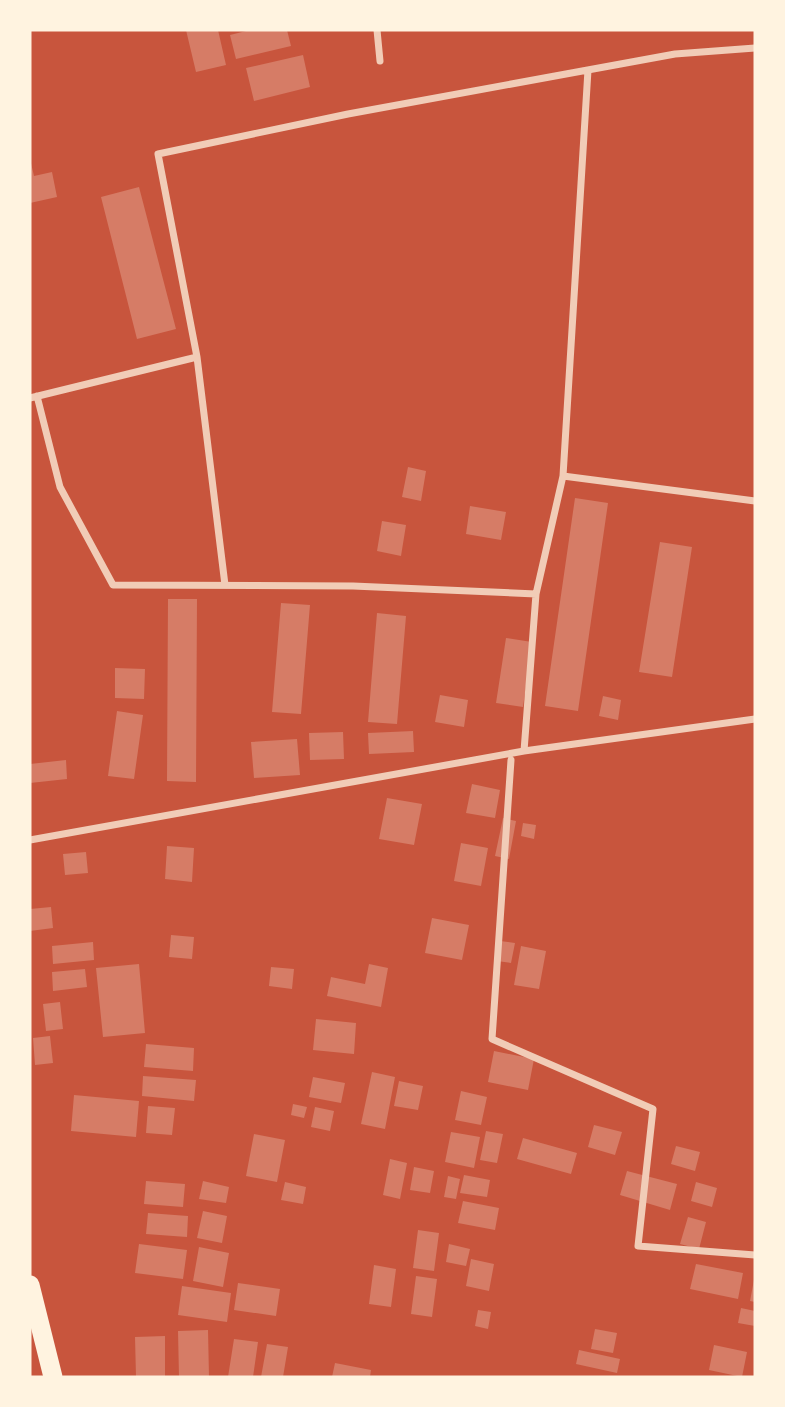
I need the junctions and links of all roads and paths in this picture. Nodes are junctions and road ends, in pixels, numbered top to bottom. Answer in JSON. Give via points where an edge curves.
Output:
{"nodes":[{"id":1,"x":377,"y":30,"type":"edge"},
{"id":2,"x":755,"y":48,"type":"edge"},
{"id":3,"x":380,"y":61,"type":"dead end"},
{"id":4,"x":588,"y":70,"type":"junction"},
{"id":5,"x":197,"y":357,"type":"junction"},
{"id":6,"x":33,"y":397,"type":"edge"},
{"id":7,"x":563,"y":477,"type":"junction"},
{"id":8,"x":755,"y":501,"type":"edge"},
{"id":9,"x":225,"y":585,"type":"junction"},
{"id":10,"x":536,"y":594,"type":"junction"},
{"id":11,"x":755,"y":719,"type":"edge"},
{"id":12,"x":524,"y":751,"type":"junction"},
{"id":13,"x":511,"y":760,"type":"dead end"},
{"id":14,"x":30,"y":840,"type":"edge"},
{"id":15,"x":755,"y":1255,"type":"edge"},
{"id":16,"x":30,"y":1284,"type":"edge"},
{"id":17,"x":53,"y":1377,"type":"edge"}],
"edges":[{"from":1,"to":3,"type":"street"},
{"from":2,"to":4,"type":"street","via":[[675,54]]},
{"from":4,"to":5,"type":"street","via":[[158,154]]},
{"from":4,"to":7,"type":"street"},
{"from":5,"to":6,"type":"street"},
{"from":5,"to":9,"type":"street"},
{"from":6,"to":9,"type":"street","via":[[60,488],[113,585]]},
{"from":7,"to":8,"type":"street"},
{"from":7,"to":10,"type":"street"},
{"from":9,"to":10,"type":"street"},
{"from":10,"to":12,"type":"street"},
{"from":11,"to":12,"type":"street"},
{"from":12,"to":14,"type":"street"},
{"from":13,"to":15,"type":"street","via":[[492,1039],[653,1109],[638,1246]]},
{"from":16,"to":17,"type":"highway"}]}
